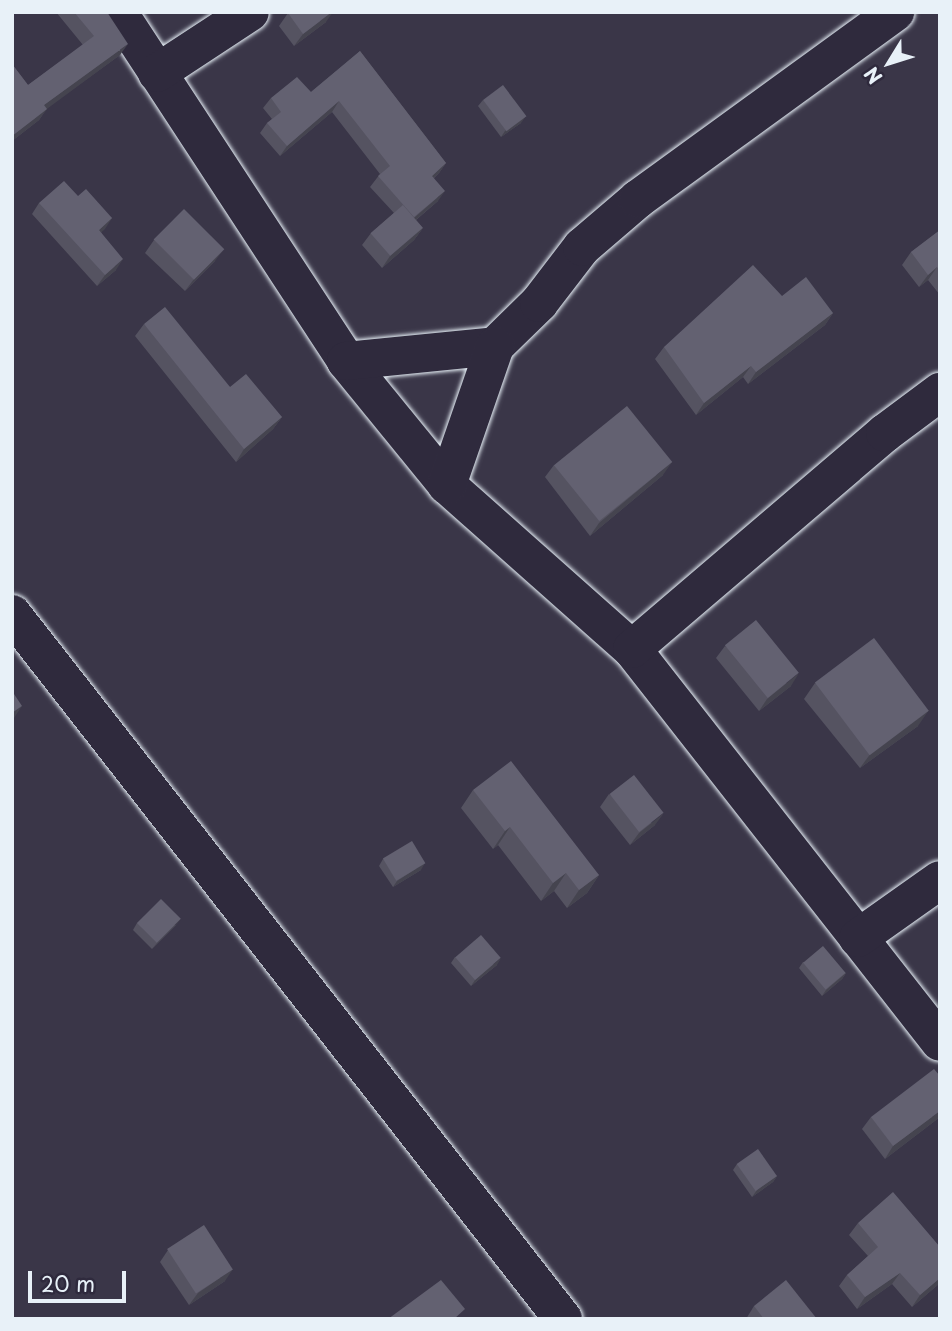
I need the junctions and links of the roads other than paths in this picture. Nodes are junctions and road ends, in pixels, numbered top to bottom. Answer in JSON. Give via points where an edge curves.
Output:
{"nodes":[{"id":1,"x":118,"y":12,"type":"edge"},
{"id":2,"x":250,"y":12,"type":"edge"},
{"id":3,"x":895,"y":12,"type":"edge"},
{"id":4,"x":157,"y":74,"type":"junction"},
{"id":5,"x":495,"y":346,"type":"junction"},
{"id":6,"x":346,"y":361,"type":"junction"},
{"id":7,"x":940,"y":392,"type":"edge"},
{"id":8,"x":447,"y":485,"type":"junction"},
{"id":9,"x":12,"y":614,"type":"edge"},
{"id":10,"x":632,"y":649,"type":"junction"},
{"id":11,"x":940,"y":880,"type":"edge"},
{"id":12,"x":858,"y":938,"type":"junction"},
{"id":13,"x":940,"y":1042,"type":"edge"},
{"id":14,"x":563,"y":1319,"type":"edge"}],
"edges":[{"from":1,"to":4,"type":"street"},
{"from":2,"to":4,"type":"street"},
{"from":3,"to":5,"type":"street","via":[[638,199],[582,247],[539,303]]},
{"from":4,"to":6,"type":"street"},
{"from":5,"to":6,"type":"street"},
{"from":5,"to":8,"type":"street"},
{"from":6,"to":8,"type":"street"},
{"from":7,"to":10,"type":"street","via":[[885,433]]},
{"from":8,"to":10,"type":"street"},
{"from":9,"to":14,"type":"street"},
{"from":10,"to":12,"type":"street"},
{"from":11,"to":12,"type":"street"},
{"from":12,"to":13,"type":"street"}]}
